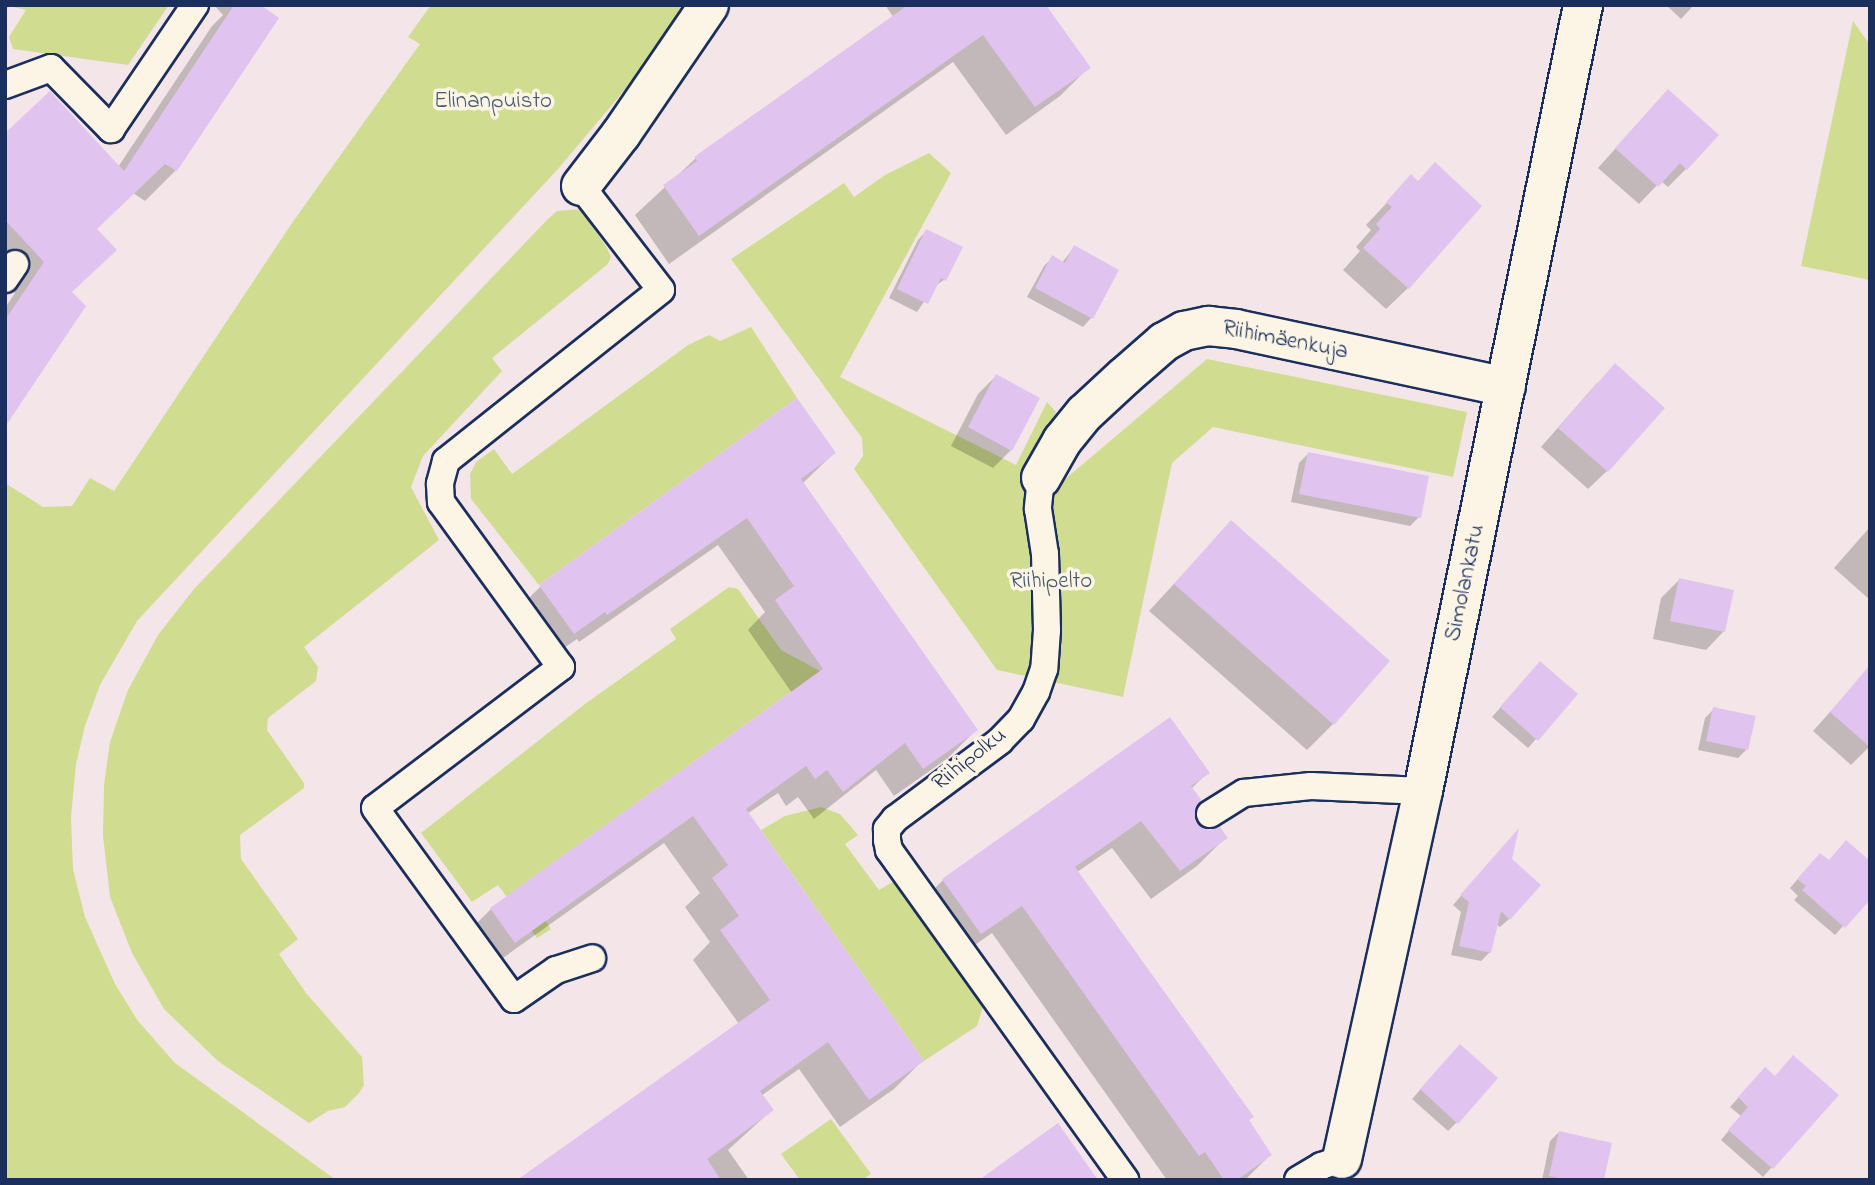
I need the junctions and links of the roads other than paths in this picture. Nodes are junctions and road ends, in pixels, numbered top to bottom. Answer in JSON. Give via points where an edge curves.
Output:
{"nodes":[{"id":1,"x":195,"y":5,"type":"edge"},
{"id":2,"x":709,"y":5,"type":"edge"},
{"id":3,"x":1583,"y":5,"type":"edge"},
{"id":4,"x":5,"y":85,"type":"edge"},
{"id":5,"x":581,"y":186,"type":"joint"},
{"id":6,"x":1507,"y":387,"type":"junction"},
{"id":7,"x":1041,"y":478,"type":"joint"},
{"id":8,"x":1423,"y":792,"type":"junction"},
{"id":9,"x":1210,"y":814,"type":"dead end"},
{"id":10,"x":592,"y":958,"type":"dead end"},
{"id":11,"x":1342,"y":1159,"type":"joint"},
{"id":12,"x":1125,"y":1180,"type":"edge"},
{"id":13,"x":1298,"y":1180,"type":"edge"}],
"edges":[{"from":1,"to":4,"type":"lane","via":[[111,129],[51,68]]},
{"from":2,"to":5,"type":"street"},
{"from":3,"to":6,"type":"street","name":"Simolankatu"},
{"from":5,"to":10,"type":"lane","via":[[661,289],[446,461],[440,484],[441,502],[561,667],[375,808],[514,999],[556,970]]},
{"from":6,"to":7,"type":"street","name":"Riihimäenkuja","via":[[1208,326],[1184,331],[1164,342],[1125,376],[1085,413]]},
{"from":6,"to":8,"type":"street","name":"Simolankatu"},
{"from":7,"to":12,"type":"lane","name":"Riihipolku","via":[[1038,509],[1045,554],[1047,630],[1044,668],[1036,692],[1021,719],[1000,741],[922,797],[887,829],[889,850]]},
{"from":8,"to":9,"type":"lane","via":[[1311,786],[1244,793]]},
{"from":8,"to":11,"type":"street","name":"Simolankatu"},
{"from":11,"to":13,"type":"lane"}]}
